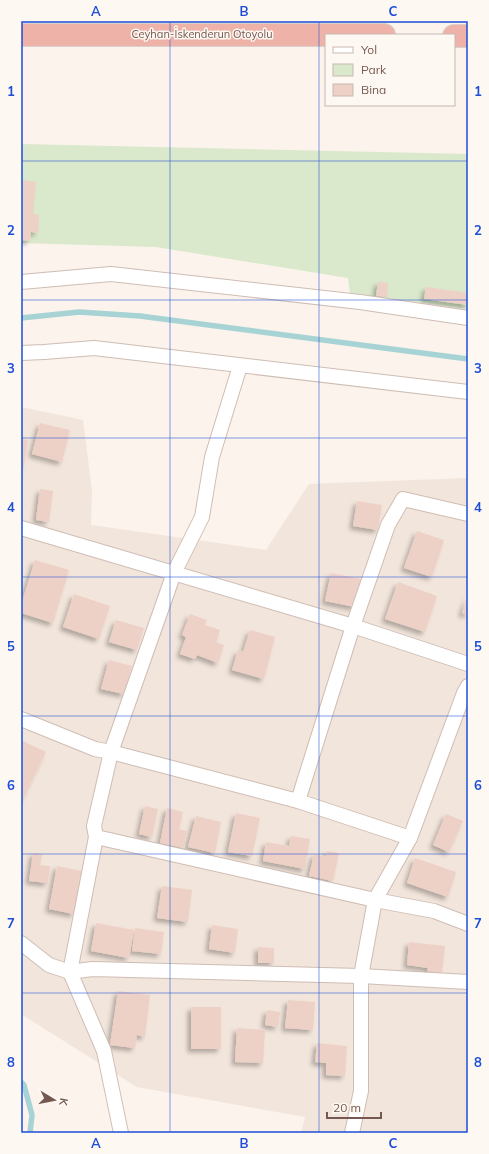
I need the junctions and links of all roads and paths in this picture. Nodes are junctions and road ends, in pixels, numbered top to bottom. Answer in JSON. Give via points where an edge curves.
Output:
{"nodes":[{"id":1,"x":21,"y":35,"type":"edge"},
{"id":2,"x":325,"y":35,"type":"edge"},
{"id":3,"x":455,"y":36,"type":"edge"},
{"id":4,"x":468,"y":36,"type":"edge"},
{"id":5,"x":21,"y":282,"type":"edge"},
{"id":6,"x":468,"y":318,"type":"edge"},
{"id":7,"x":21,"y":353,"type":"edge"},
{"id":8,"x":240,"y":366,"type":"junction"},
{"id":9,"x":468,"y":392,"type":"edge"},
{"id":10,"x":468,"y":514,"type":"edge"},
{"id":11,"x":21,"y":528,"type":"edge"},
{"id":12,"x":174,"y":574,"type":"junction"},
{"id":13,"x":353,"y":626,"type":"junction"},
{"id":14,"x":468,"y":664,"type":"edge"},
{"id":15,"x":468,"y":686,"type":"edge"},
{"id":16,"x":21,"y":719,"type":"edge"},
{"id":17,"x":111,"y":752,"type":"junction"},
{"id":18,"x":298,"y":801,"type":"junction"},
{"id":19,"x":96,"y":837,"type":"junction"},
{"id":20,"x":410,"y":838,"type":"junction"},
{"id":21,"x":375,"y":900,"type":"junction"},
{"id":22,"x":468,"y":924,"type":"edge"},
{"id":23,"x":21,"y":943,"type":"edge"},
{"id":24,"x":70,"y":972,"type":"junction"},
{"id":25,"x":361,"y":976,"type":"junction"},
{"id":26,"x":468,"y":982,"type":"edge"},
{"id":27,"x":121,"y":1133,"type":"edge"},
{"id":28,"x":352,"y":1133,"type":"edge"}],
"edges":[{"from":1,"to":2,"type":"highway","name":"Ceyhan-İskenderun Otoyolu"},
{"from":3,"to":4,"type":"highway"},
{"from":5,"to":6,"type":"street","via":[[111,274],[360,302]]},
{"from":7,"to":8,"type":"street","via":[[94,348]]},
{"from":8,"to":9,"type":"street"},
{"from":8,"to":12,"type":"street","via":[[212,457],[202,518]]},
{"from":10,"to":13,"type":"street","via":[[403,499],[388,525]]},
{"from":11,"to":12,"type":"street"},
{"from":12,"to":13,"type":"street"},
{"from":12,"to":17,"type":"street"},
{"from":13,"to":14,"type":"street"},
{"from":13,"to":18,"type":"street"},
{"from":15,"to":20,"type":"street"},
{"from":16,"to":17,"type":"street","via":[[95,749]]},
{"from":17,"to":18,"type":"street"},
{"from":17,"to":19,"type":"street","via":[[94,826]]},
{"from":18,"to":20,"type":"street"},
{"from":19,"to":21,"type":"street"},
{"from":19,"to":24,"type":"street"},
{"from":20,"to":21,"type":"street"},
{"from":21,"to":22,"type":"street","via":[[434,911]]},
{"from":21,"to":25,"type":"street"},
{"from":23,"to":24,"type":"street","via":[[49,965]]},
{"from":24,"to":25,"type":"street","via":[[92,969]]},
{"from":24,"to":27,"type":"street","via":[[104,1051]]},
{"from":25,"to":26,"type":"street"},
{"from":25,"to":28,"type":"street","via":[[361,1091]]}]}
